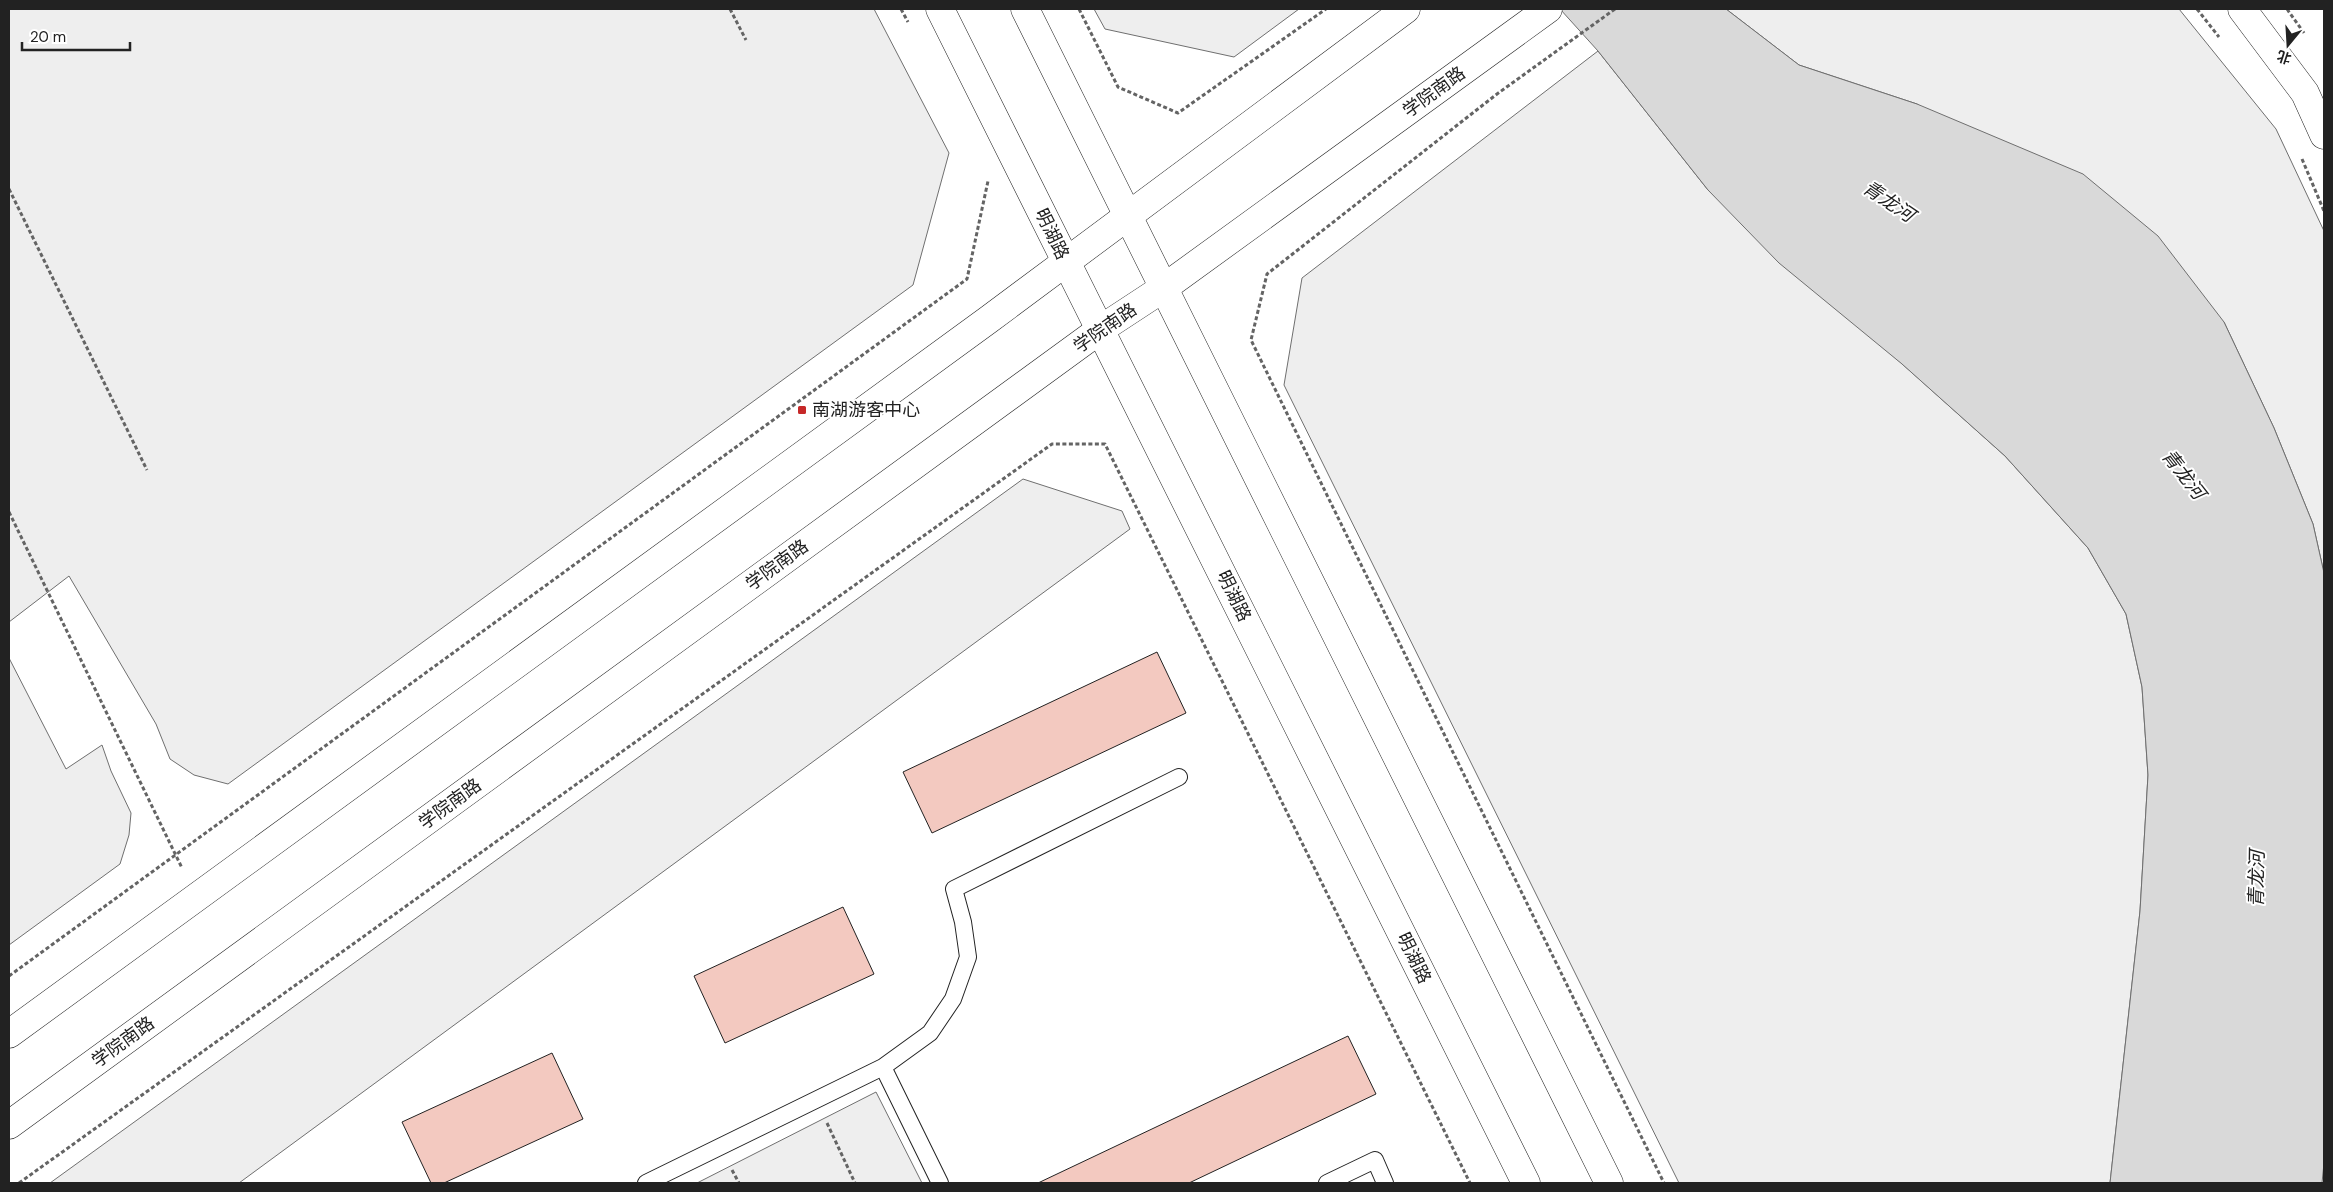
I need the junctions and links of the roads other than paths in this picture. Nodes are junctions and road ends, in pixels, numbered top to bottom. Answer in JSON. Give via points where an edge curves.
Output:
{"nodes":[{"id":1,"x":940,"y":9,"type":"edge"},
{"id":2,"x":1025,"y":9,"type":"edge"},
{"id":3,"x":1406,"y":9,"type":"edge"},
{"id":4,"x":1548,"y":9,"type":"edge"},
{"id":5,"x":2242,"y":9,"type":"edge"},
{"id":6,"x":2324,"y":135,"type":"edge"},
{"id":7,"x":1128,"y":214,"type":"junction"},
{"id":8,"x":1066,"y":262,"type":"junction"},
{"id":9,"x":1165,"y":287,"type":"junction"},
{"id":10,"x":1101,"y":329,"type":"junction"},
{"id":11,"x":1180,"y":777,"type":"dead end"},
{"id":12,"x":9,"y":1034,"type":"edge"},
{"id":13,"x":883,"y":1067,"type":"junction"},
{"id":14,"x":9,"y":1125,"type":"edge"},
{"id":15,"x":646,"y":1183,"type":"edge"},
{"id":16,"x":940,"y":1183,"type":"edge"},
{"id":17,"x":1327,"y":1183,"type":"edge"},
{"id":18,"x":1385,"y":1183,"type":"edge"},
{"id":19,"x":1526,"y":1183,"type":"edge"},
{"id":20,"x":1609,"y":1183,"type":"edge"}],
"edges":[{"from":1,"to":8,"type":"main road","name":"明湖路"},
{"from":2,"to":7,"type":"main road"},
{"from":3,"to":7,"type":"main road"},
{"from":4,"to":9,"type":"main road","name":"学院南路"},
{"from":5,"to":6,"type":"main road","via":[[2305,93]]},
{"from":7,"to":8,"type":"main road"},
{"from":7,"to":9,"type":"main road"},
{"from":8,"to":10,"type":"main road","name":"明湖路"},
{"from":8,"to":12,"type":"main road"},
{"from":9,"to":10,"type":"main road","name":"学院南路"},
{"from":9,"to":20,"type":"main road"},
{"from":10,"to":14,"type":"main road","name":"学院南路"},
{"from":10,"to":19,"type":"main road","name":"明湖路"},
{"from":11,"to":13,"type":"lane","via":[[954,889],[968,957],[953,999],[930,1033]]},
{"from":13,"to":15,"type":"lane"},
{"from":13,"to":16,"type":"lane"},
{"from":17,"to":18,"type":"lane","via":[[1375,1160]]}]}
